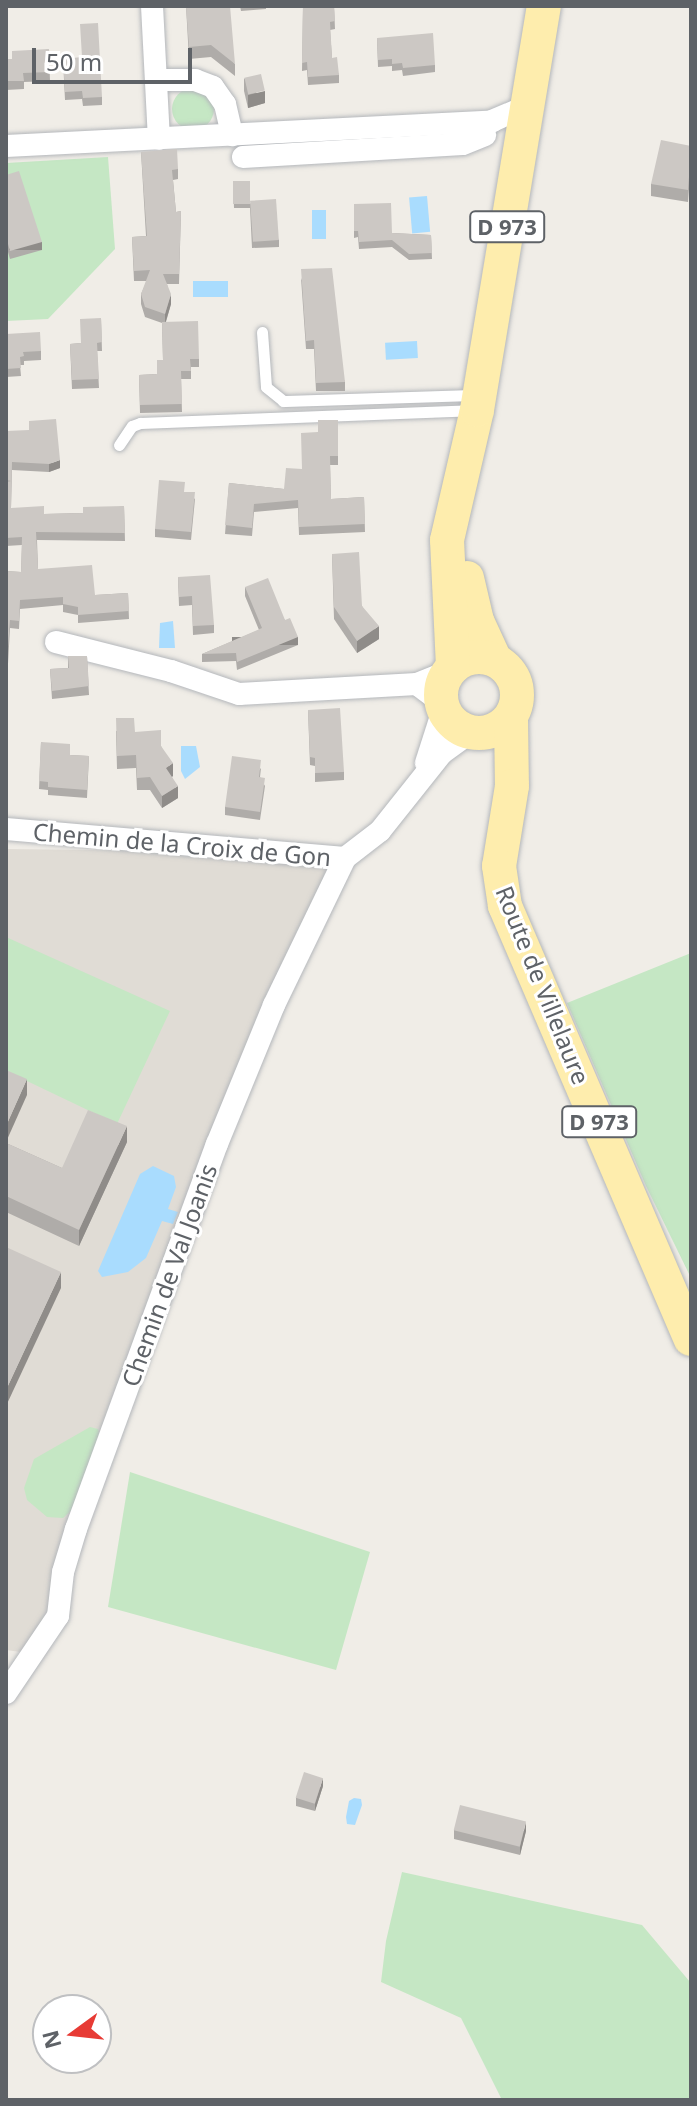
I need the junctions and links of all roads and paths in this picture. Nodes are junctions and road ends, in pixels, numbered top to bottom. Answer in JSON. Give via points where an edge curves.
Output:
{"nodes":[{"id":1,"x":152,"y":6,"type":"edge"},
{"id":2,"x":544,"y":6,"type":"edge"},
{"id":3,"x":156,"y":80,"type":"junction"},
{"id":4,"x":527,"y":106,"type":"junction"},
{"id":5,"x":461,"y":122,"type":"junction"},
{"id":6,"x":232,"y":135,"type":"junction"},
{"id":7,"x":485,"y":135,"type":"junction"},
{"id":8,"x":159,"y":139,"type":"junction"},
{"id":9,"x":6,"y":146,"type":"edge"},
{"id":10,"x":520,"y":146,"type":"junction"},
{"id":11,"x":243,"y":157,"type":"dead end"},
{"id":12,"x":262,"y":332,"type":"dead end"},
{"id":13,"x":478,"y":402,"type":"junction"},
{"id":14,"x":119,"y":445,"type":"dead end"},
{"id":15,"x":469,"y":448,"type":"junction"},
{"id":16,"x":56,"y":642,"type":"dead end"},
{"id":17,"x":495,"y":660,"type":"junction"},
{"id":18,"x":441,"y":687,"type":"junction"},
{"id":19,"x":511,"y":718,"type":"junction"},
{"id":20,"x":471,"y":733,"type":"junction"},
{"id":21,"x":419,"y":779,"type":"junction"},
{"id":22,"x":508,"y":801,"type":"junction"},
{"id":23,"x":6,"y":829,"type":"edge"},
{"id":24,"x":345,"y":858,"type":"junction"},
{"id":25,"x":691,"y":1339,"type":"edge"},
{"id":26,"x":6,"y":1693,"type":"edge"}],
"edges":[{"from":1,"to":3,"type":"street"},
{"from":2,"to":4,"type":"main road","number":"D 973"},
{"from":3,"to":6,"type":"street","via":[[195,80],[213,87],[225,104]]},
{"from":3,"to":8,"type":"street"},
{"from":4,"to":5,"type":"street","via":[[492,121]]},
{"from":4,"to":10,"type":"main road","number":"D 973"},
{"from":5,"to":6,"type":"street"},
{"from":5,"to":7,"type":"street"},
{"from":6,"to":8,"type":"street"},
{"from":7,"to":10,"type":"street"},
{"from":7,"to":11,"type":"street","via":[[463,144]]},
{"from":8,"to":9,"type":"street"},
{"from":10,"to":13,"type":"main road","number":"D 973"},
{"from":12,"to":13,"type":"lane","via":[[266,387],[283,401]]},
{"from":13,"to":14,"type":"lane","via":[[140,423]]},
{"from":13,"to":15,"type":"main road","number":"D 973"},
{"from":15,"to":17,"type":"main road","number":"D 973","via":[[464,510],[467,582]]},
{"from":15,"to":18,"type":"main road","number":"D 973","via":[[447,540]]},
{"from":16,"to":18,"type":"street","via":[[239,694]]},
{"from":17,"to":18,"type":"main road","via":[[473,657]]},
{"from":17,"to":19,"type":"main road","via":[[514,679],[518,692]]},
{"from":18,"to":20,"type":"main road","via":[[454,724]]},
{"from":18,"to":21,"type":"street","name":"Chemin de la Croix de Gon","via":[[437,737]]},
{"from":19,"to":20,"type":"main road","via":[[494,731]]},
{"from":19,"to":22,"type":"main road","name":"Route de Villelaure","number":"D 973"},
{"from":20,"to":21,"type":"street","name":"Chemin de la Croix de Gon","via":[[442,753]]},
{"from":20,"to":22,"type":"main road","via":[[484,745]]},
{"from":21,"to":24,"type":"street","name":"Chemin de la Croix de Gon","via":[[380,831]]},
{"from":22,"to":25,"type":"main road","name":"Route de Villelaure","number":"D 973","via":[[499,866],[505,906]]},
{"from":23,"to":24,"type":"street","name":"Chemin de la Croix de Gon"},
{"from":24,"to":26,"type":"street","name":"Chemin de Val Joanis","via":[[274,1005],[217,1144],[76,1529],[63,1572],[58,1616]]}]}
